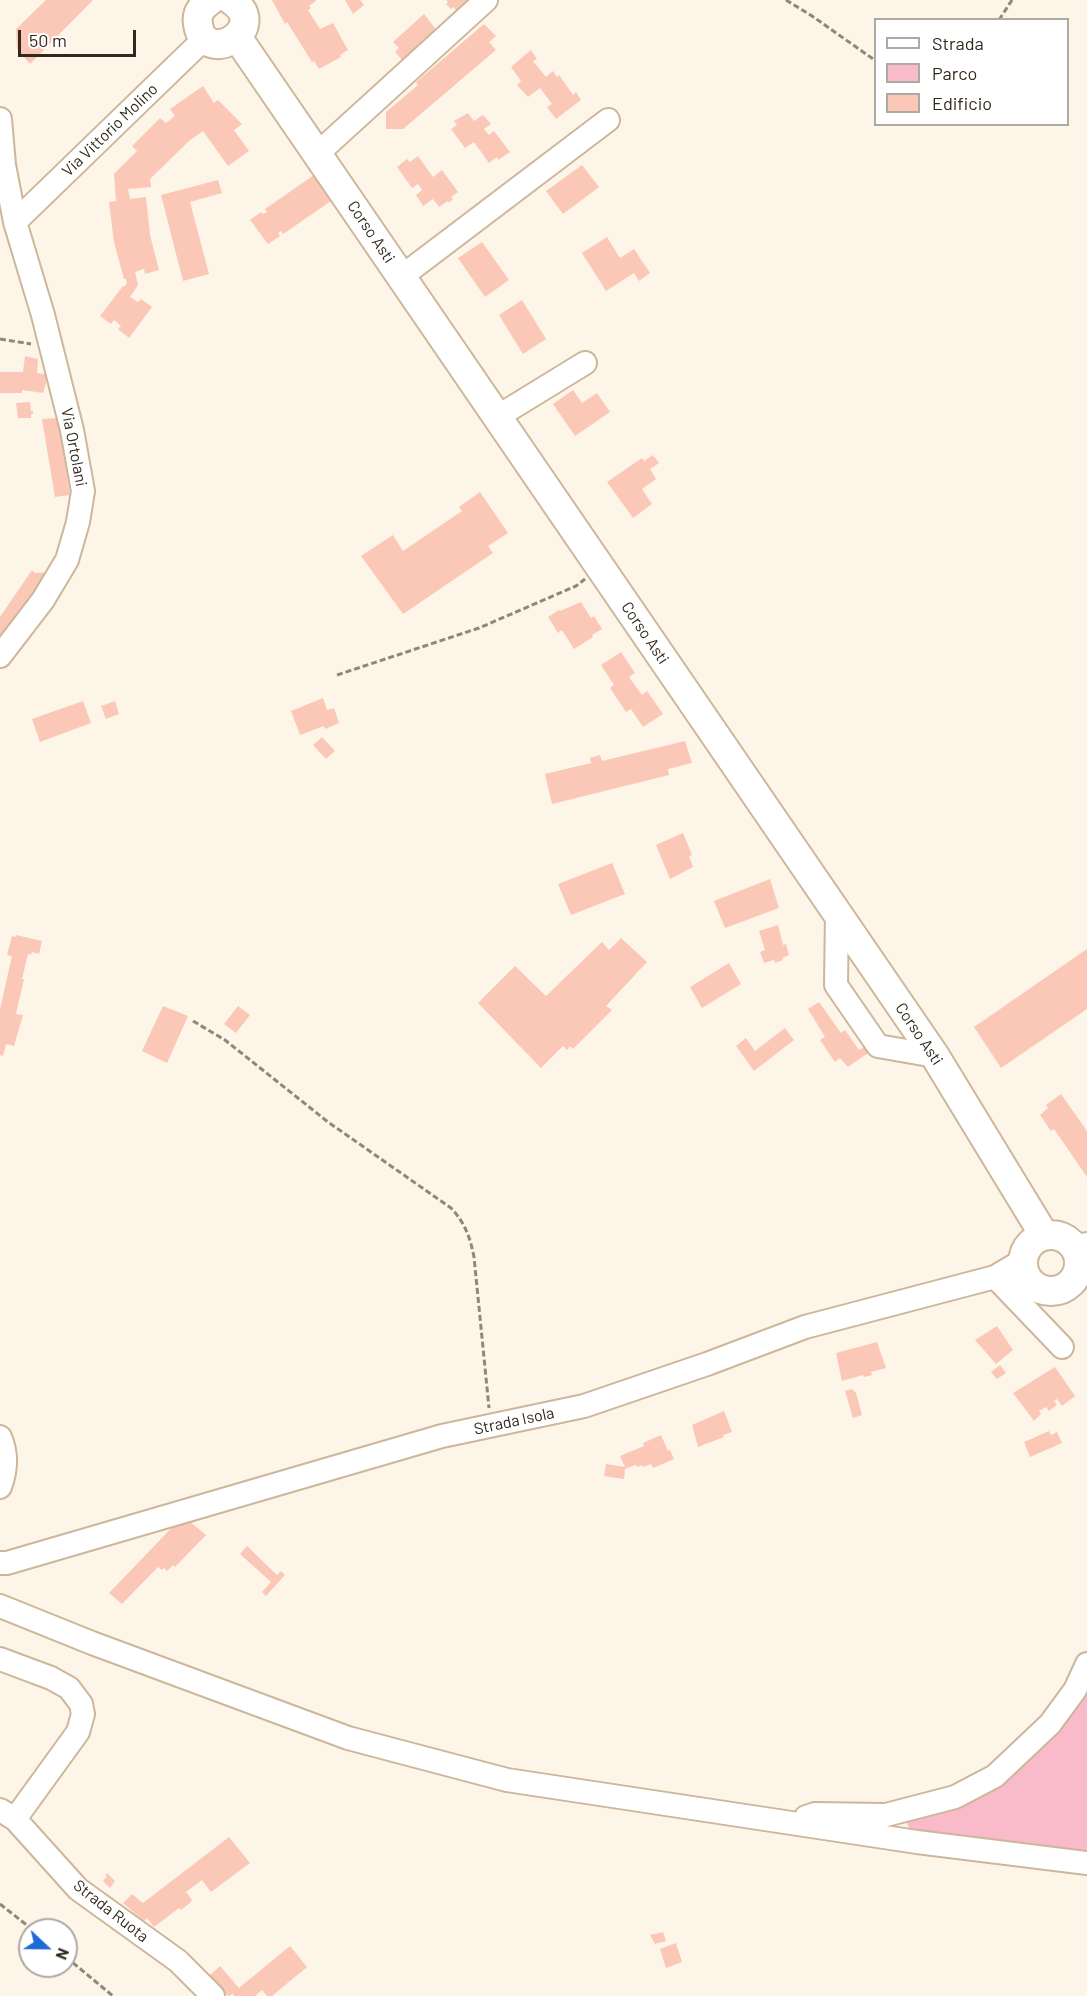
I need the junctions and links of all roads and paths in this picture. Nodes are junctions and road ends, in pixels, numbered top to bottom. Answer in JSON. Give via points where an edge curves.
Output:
{"nodes":[{"id":1,"x":486,"y":0,"type":"edge"},
{"id":2,"x":786,"y":0,"type":"edge"},
{"id":3,"x":1012,"y":0,"type":"edge"},
{"id":4,"x":230,"y":1,"type":"edge"},
{"id":5,"x":1000,"y":18,"type":"edge"},
{"id":6,"x":237,"y":37,"type":"junction"},
{"id":7,"x":205,"y":38,"type":"junction"},
{"id":8,"x":874,"y":61,"type":"edge"},
{"id":9,"x":0,"y":119,"type":"edge"},
{"id":10,"x":608,"y":120,"type":"dead end"},
{"id":11,"x":317,"y":154,"type":"junction"},
{"id":12,"x":2,"y":164,"type":"edge"},
{"id":13,"x":15,"y":222,"type":"junction"},
{"id":14,"x":401,"y":277,"type":"junction"},
{"id":15,"x":0,"y":339,"type":"edge"},
{"id":16,"x":51,"y":347,"type":"junction"},
{"id":17,"x":585,"y":363,"type":"dead end"},
{"id":18,"x":497,"y":417,"type":"junction"},
{"id":19,"x":600,"y":567,"type":"junction"},
{"id":20,"x":0,"y":656,"type":"edge"},
{"id":21,"x":337,"y":675,"type":"dead end"},
{"id":22,"x":837,"y":913,"type":"junction"},
{"id":23,"x":193,"y":1021,"type":"dead end"},
{"id":24,"x":935,"y":1056,"type":"junction"},
{"id":25,"x":1044,"y":1235,"type":"junction"},
{"id":26,"x":1081,"y":1245,"type":"edge"},
{"id":27,"x":1022,"y":1261,"type":"junction"},
{"id":28,"x":995,"y":1277,"type":"junction"},
{"id":29,"x":1081,"y":1287,"type":"edge"},
{"id":30,"x":1062,"y":1347,"type":"dead end"},
{"id":31,"x":490,"y":1426,"type":"junction"},
{"id":32,"x":0,"y":1437,"type":"edge"},
{"id":33,"x":0,"y":1487,"type":"edge"},
{"id":34,"x":0,"y":1563,"type":"edge"},
{"id":35,"x":0,"y":1606,"type":"edge"},
{"id":36,"x":0,"y":1659,"type":"edge"},
{"id":37,"x":1087,"y":1664,"type":"edge"},
{"id":38,"x":8,"y":1814,"type":"edge"},
{"id":39,"x":783,"y":1823,"type":"junction"},
{"id":40,"x":1087,"y":1863,"type":"edge"},
{"id":41,"x":0,"y":1904,"type":"edge"},
{"id":42,"x":18,"y":1918,"type":"edge"},
{"id":43,"x":78,"y":1968,"type":"edge"},
{"id":44,"x":113,"y":1996,"type":"edge"},
{"id":45,"x":213,"y":1996,"type":"edge"}],
"edges":[{"from":1,"to":11,"type":"street"},
{"from":2,"to":8,"type":"path"},
{"from":3,"to":5,"type":"path"},
{"from":4,"to":6,"type":"main road","via":[[241,9],[244,24]]},
{"from":4,"to":7,"type":"main road","via":[[200,10],[198,25]]},
{"from":6,"to":7,"type":"main road","via":[[225,44]]},
{"from":6,"to":11,"type":"main road","name":"Corso Asti"},
{"from":7,"to":13,"type":"street","name":"Via Vittorio Molino"},
{"from":9,"to":12,"type":"street","name":"Via Ortolani"},
{"from":10,"to":14,"type":"street"},
{"from":11,"to":14,"type":"main road","name":"Corso Asti"},
{"from":12,"to":13,"type":"street","name":"Via Ortolani"},
{"from":13,"to":16,"type":"street","name":"Via Ortolani"},
{"from":14,"to":18,"type":"main road","name":"Corso Asti"},
{"from":15,"to":16,"type":"path"},
{"from":16,"to":20,"type":"street","name":"Via Ortolani","via":[[83,492],[67,560],[43,600]]},
{"from":17,"to":18,"type":"street"},
{"from":18,"to":19,"type":"main road","name":"Corso Asti"},
{"from":19,"to":21,"type":"path","via":[[576,586],[479,628]]},
{"from":19,"to":22,"type":"main road","name":"Corso Asti"},
{"from":22,"to":24,"type":"main road","name":"Corso Asti"},
{"from":22,"to":24,"type":"street","via":[[836,985],[878,1046]]},
{"from":23,"to":31,"type":"path","via":[[451,1208],[462,1220],[474,1257]]},
{"from":24,"to":25,"type":"main road","name":"Corso Asti"},
{"from":25,"to":26,"type":"main road","via":[[1061,1236]]},
{"from":25,"to":27,"type":"main road","via":[[1029,1244]]},
{"from":26,"to":29,"type":"main road"},
{"from":27,"to":28,"type":"street","name":"Strada Isola"},
{"from":27,"to":29,"type":"main road","via":[[1027,1278],[1041,1290]]},
{"from":28,"to":30,"type":"street"},
{"from":28,"to":31,"type":"street","name":"Strada Isola","via":[[805,1327],[584,1406]]},
{"from":31,"to":34,"type":"street","name":"Strada Isola","via":[[442,1436]]},
{"from":32,"to":33,"type":"street","via":[[5,1461]]},
{"from":35,"to":39,"type":"street","via":[[348,1738],[507,1780]]},
{"from":36,"to":38,"type":"street","name":"Strada Ruota","via":[[69,1688],[83,1714],[78,1732]]},
{"from":37,"to":39,"type":"street","via":[[1075,1690],[1044,1731],[994,1776],[955,1797],[886,1815],[815,1814]]},
{"from":38,"to":45,"type":"street","name":"Strada Ruota","via":[[78,1889],[178,1961]]},
{"from":39,"to":40,"type":"street"},
{"from":41,"to":42,"type":"path"},
{"from":43,"to":44,"type":"path"}]}
